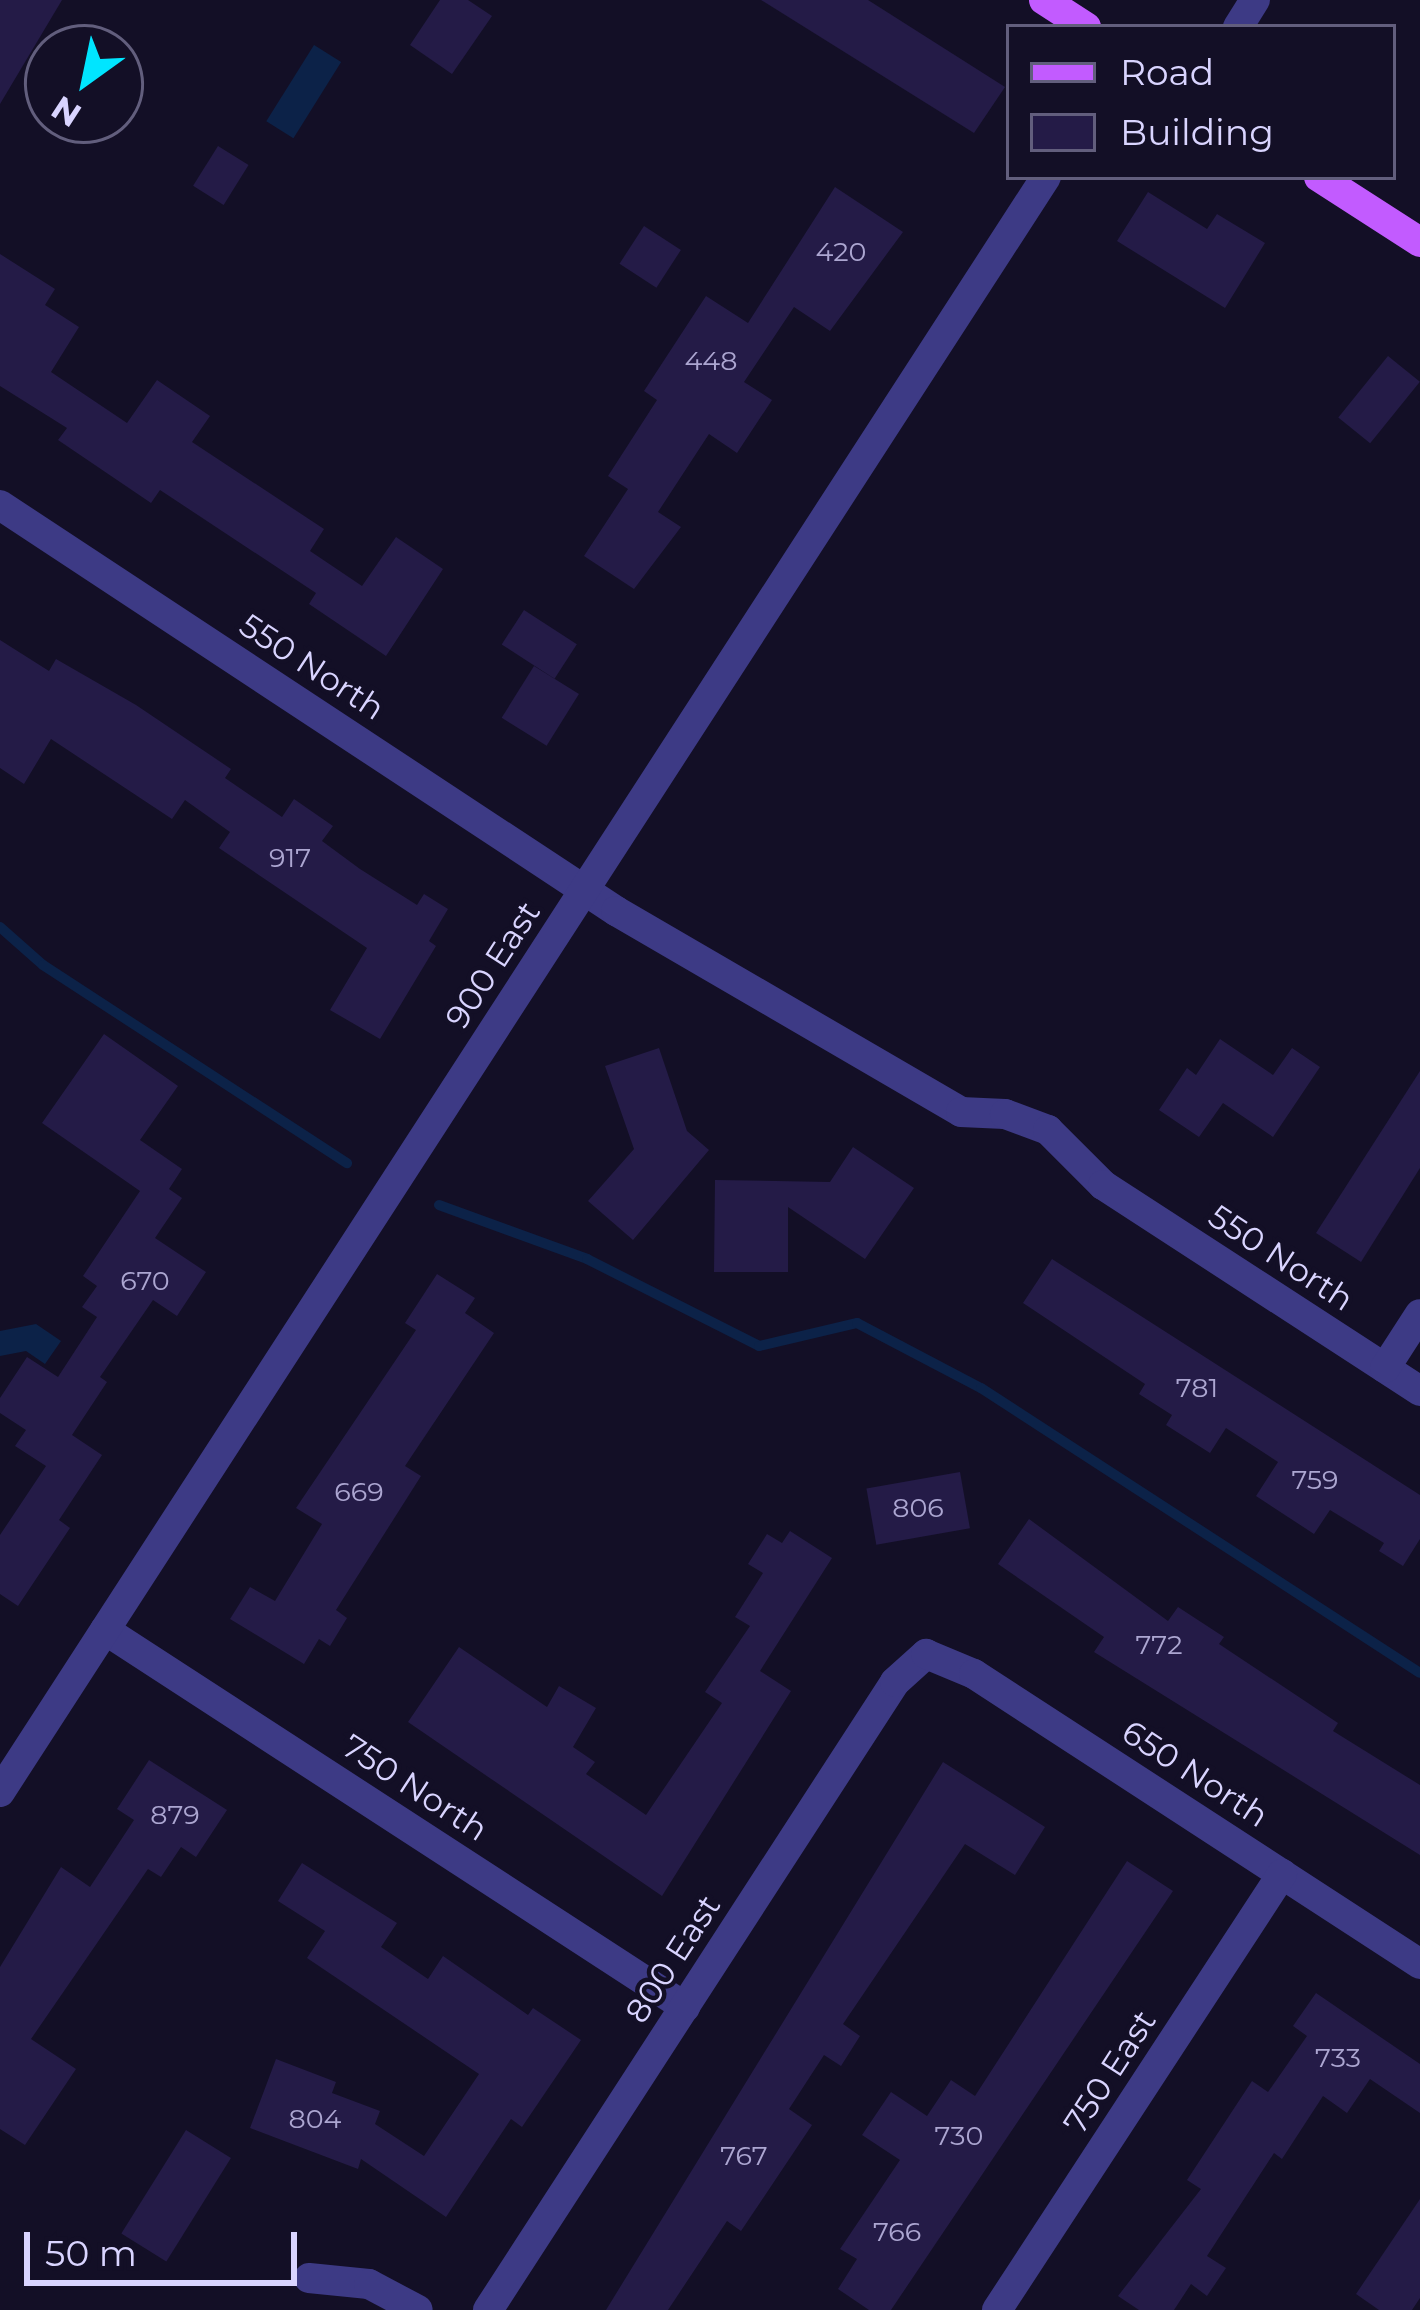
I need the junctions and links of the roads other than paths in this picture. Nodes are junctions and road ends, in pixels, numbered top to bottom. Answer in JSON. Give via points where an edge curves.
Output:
{"nodes":[{"id":1,"x":1044,"y":0,"type":"edge"},
{"id":2,"x":1081,"y":24,"type":"edge"},
{"id":3,"x":1044,"y":180,"type":"edge"},
{"id":4,"x":1324,"y":180,"type":"edge"},
{"id":5,"x":1420,"y":242,"type":"edge"},
{"id":6,"x":0,"y":505,"type":"edge"},
{"id":7,"x":585,"y":889,"type":"junction"},
{"id":8,"x":1420,"y":1314,"type":"edge"},
{"id":9,"x":1385,"y":1368,"type":"junction"},
{"id":10,"x":1420,"y":1391,"type":"edge"},
{"id":11,"x":105,"y":1630,"type":"junction"},
{"id":12,"x":926,"y":1654,"type":"joint"},
{"id":13,"x":0,"y":1792,"type":"edge"},
{"id":14,"x":1282,"y":1874,"type":"junction"},
{"id":15,"x":1420,"y":1964,"type":"edge"},
{"id":16,"x":686,"y":2007,"type":"junction"},
{"id":17,"x":309,"y":2278,"type":"dead end"},
{"id":18,"x":418,"y":2310,"type":"edge"},
{"id":19,"x":488,"y":2310,"type":"edge"},
{"id":20,"x":998,"y":2310,"type":"edge"}],
"edges":[{"from":1,"to":2,"type":"main road"},
{"from":3,"to":7,"type":"street","name":"900 East"},
{"from":4,"to":5,"type":"main road"},
{"from":6,"to":7,"type":"street","name":"550 North"},
{"from":7,"to":9,"type":"street","name":"550 North","via":[[961,1112],[1005,1114],[1048,1130],[1103,1184]]},
{"from":7,"to":11,"type":"street","name":"900 East"},
{"from":8,"to":9,"type":"street"},
{"from":9,"to":10,"type":"street","name":"550 North"},
{"from":11,"to":13,"type":"street","name":"900 East"},
{"from":11,"to":16,"type":"street","name":"750 North"},
{"from":12,"to":14,"type":"street","name":"650 North","via":[[974,1674]]},
{"from":12,"to":16,"type":"street","name":"800 East","via":[[896,1682]]},
{"from":14,"to":15,"type":"street","name":"650 North"},
{"from":14,"to":20,"type":"street","name":"750 East"},
{"from":16,"to":19,"type":"street","name":"800 East"},
{"from":17,"to":18,"type":"street","via":[[369,2284]]}]}
